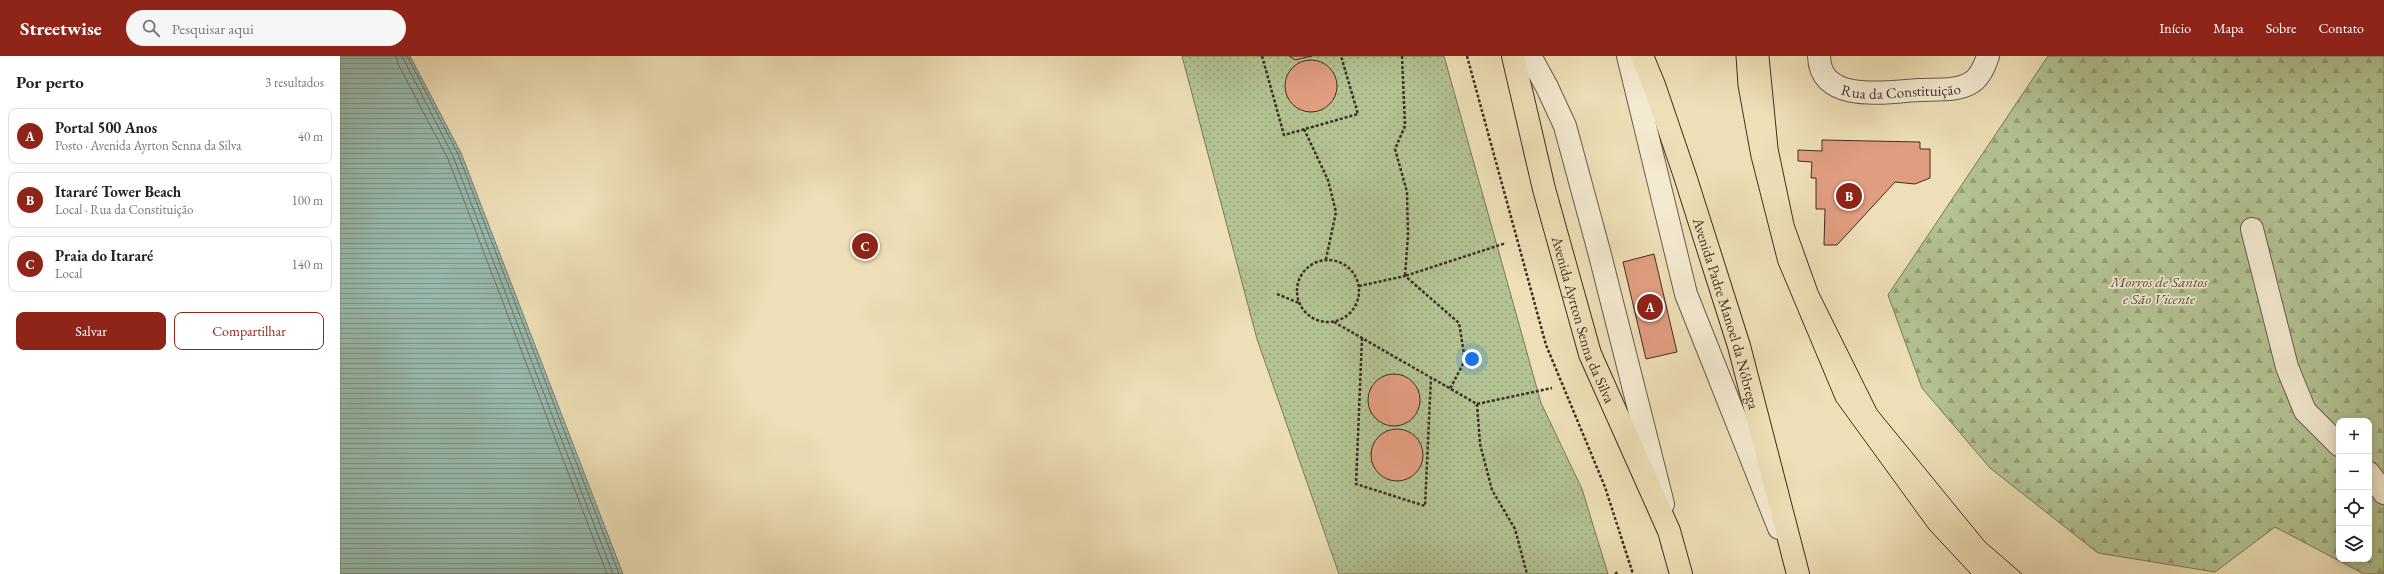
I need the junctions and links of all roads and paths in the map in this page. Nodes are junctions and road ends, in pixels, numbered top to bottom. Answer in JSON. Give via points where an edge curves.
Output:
{"nodes":[{"id":1,"x":1262,"y":56,"type":"edge"},
{"id":2,"x":1341,"y":56,"type":"edge"},
{"id":3,"x":1402,"y":56,"type":"edge"},
{"id":4,"x":1467,"y":56,"type":"edge"},
{"id":5,"x":1513,"y":56,"type":"edge"},
{"id":6,"x":1530,"y":56,"type":"edge"},
{"id":7,"x":1628,"y":56,"type":"edge"},
{"id":8,"x":1642,"y":56,"type":"edge"},
{"id":9,"x":1819,"y":56,"type":"edge"},
{"id":10,"x":1988,"y":56,"type":"edge"},
{"id":11,"x":1304,"y":129,"type":"junction"},
{"id":12,"x":2252,"y":229,"type":"dead end"},
{"id":13,"x":1506,"y":243,"type":"dead end"},
{"id":14,"x":1326,"y":259,"type":"junction"},
{"id":15,"x":1405,"y":276,"type":"junction"},
{"id":16,"x":1359,"y":286,"type":"junction"},
{"id":17,"x":1278,"y":294,"type":"dead end"},
{"id":18,"x":1299,"y":304,"type":"junction"},
{"id":19,"x":1334,"y":322,"type":"junction"},
{"id":20,"x":1362,"y":338,"type":"junction"},
{"id":21,"x":1431,"y":377,"type":"junction"},
{"id":22,"x":1552,"y":388,"type":"dead end"},
{"id":23,"x":1450,"y":389,"type":"junction"},
{"id":24,"x":1477,"y":404,"type":"junction"},
{"id":25,"x":2336,"y":442,"type":"edge"},
{"id":26,"x":2372,"y":477,"type":"edge"},
{"id":27,"x":2384,"y":493,"type":"edge"},
{"id":28,"x":1669,"y":531,"type":"junction"},
{"id":29,"x":1619,"y":571,"type":"dead end"},
{"id":30,"x":1527,"y":574,"type":"edge"},
{"id":31,"x":1615,"y":574,"type":"edge"},
{"id":32,"x":1634,"y":574,"type":"edge"},
{"id":33,"x":1681,"y":574,"type":"edge"},
{"id":34,"x":1797,"y":574,"type":"edge"}],
"edges":[{"from":1,"to":11,"type":"path","via":[[1284,135]]},
{"from":2,"to":11,"type":"path","via":[[1358,114]]},
{"from":3,"to":15,"type":"path","via":[[1405,126],[1395,149],[1407,192],[1408,235]]},
{"from":4,"to":32,"type":"path","via":[[1546,345],[1605,487]]},
{"from":5,"to":28,"type":"main road","name":"Avenida Ayrton Senna da Silva","via":[[1544,189],[1590,354]]},
{"from":6,"to":28,"type":"street","via":[[1565,126]]},
{"from":7,"to":34,"type":"street","via":[[1686,294]]},
{"from":8,"to":34,"type":"main road","name":"Avenida Padre Manoel da Nóbrega","via":[[1683,169],[1739,346]]},
{"from":9,"to":10,"type":"street","name":"Rua da Constituição","via":[[1819,67],[1834,85],[1856,93],[1956,88],[1972,82],[1980,74]]},
{"from":11,"to":14,"type":"path","via":[[1328,180],[1336,212]]},
{"from":12,"to":25,"type":"street","via":[[2287,367],[2305,411]]},
{"from":13,"to":15,"type":"path"},
{"from":14,"to":16,"type":"path","via":[[1345,264],[1353,271]]},
{"from":14,"to":18,"type":"path","via":[[1316,262],[1301,275],[1297,284]]},
{"from":15,"to":16,"type":"path"},
{"from":15,"to":23,"type":"path","via":[[1459,323],[1465,360]]},
{"from":16,"to":19,"type":"path","via":[[1358,302],[1353,311]]},
{"from":17,"to":18,"type":"path"},
{"from":18,"to":19,"type":"path","via":[[1313,318]]},
{"from":19,"to":20,"type":"path"},
{"from":20,"to":21,"type":"path"},
{"from":20,"to":21,"type":"path","via":[[1356,484],[1425,506]]},
{"from":21,"to":23,"type":"path"},
{"from":22,"to":24,"type":"path"},
{"from":23,"to":24,"type":"path"},
{"from":24,"to":30,"type":"path","via":[[1480,444],[1492,490],[1515,529]]},
{"from":26,"to":27,"type":"street"},
{"from":28,"to":33,"type":"main road","name":"Avenida Ayrton Senna da Silva"},
{"from":29,"to":31,"type":"path"}]}
